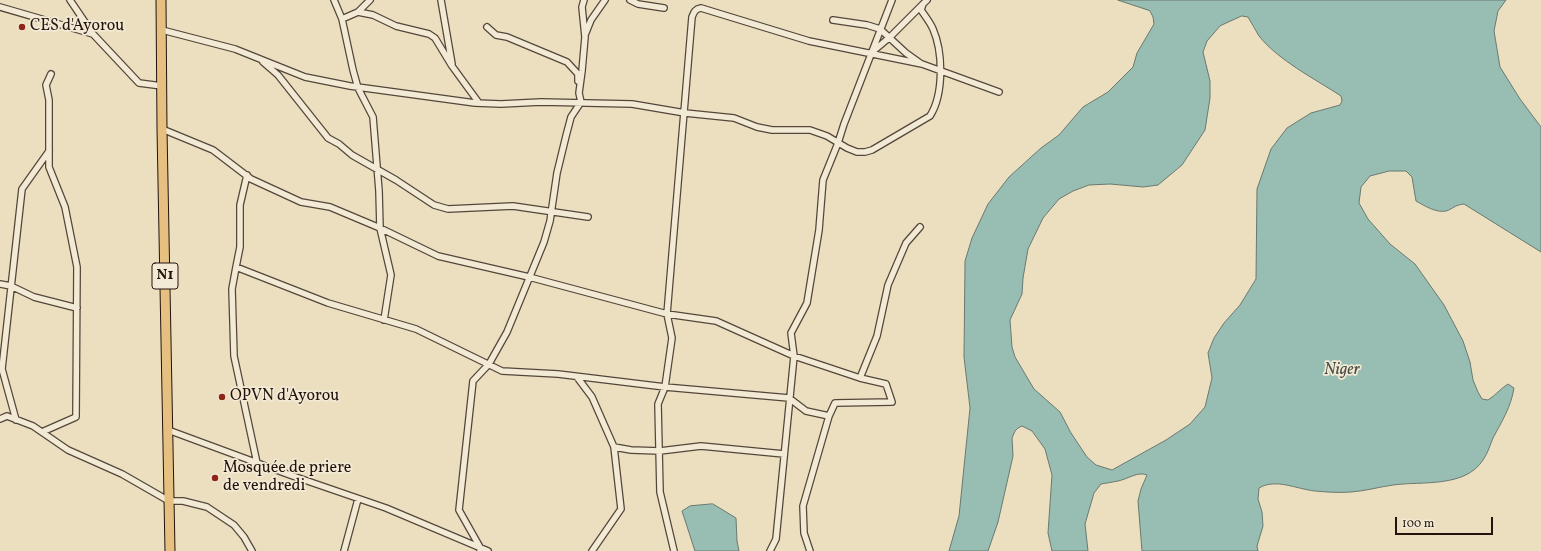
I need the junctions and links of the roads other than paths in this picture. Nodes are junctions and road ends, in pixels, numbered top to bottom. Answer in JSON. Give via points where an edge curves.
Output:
{"nodes":[{"id":1,"x":70,"y":0,"type":"edge"},
{"id":2,"x":161,"y":0,"type":"edge"},
{"id":3,"x":334,"y":0,"type":"edge"},
{"id":4,"x":370,"y":0,"type":"edge"},
{"id":5,"x":441,"y":0,"type":"edge"},
{"id":6,"x":584,"y":0,"type":"edge"},
{"id":7,"x":605,"y":0,"type":"edge"},
{"id":8,"x":630,"y":0,"type":"edge"},
{"id":9,"x":892,"y":0,"type":"edge"},
{"id":10,"x":636,"y":2,"type":"edge"},
{"id":11,"x":925,"y":2,"type":"edge"},
{"id":12,"x":0,"y":7,"type":"edge"},
{"id":13,"x":664,"y":8,"type":"dead end"},
{"id":14,"x":358,"y":12,"type":"junction"},
{"id":15,"x":342,"y":20,"type":"junction"},
{"id":16,"x":833,"y":20,"type":"dead end"},
{"id":17,"x":487,"y":27,"type":"dead end"},
{"id":18,"x":880,"y":29,"type":"junction"},
{"id":19,"x":162,"y":30,"type":"junction"},
{"id":20,"x":93,"y":34,"type":"junction"},
{"id":21,"x":585,"y":37,"type":"junction"},
{"id":22,"x":890,"y":37,"type":"junction"},
{"id":23,"x":871,"y":53,"type":"junction"},
{"id":24,"x":260,"y":59,"type":"junction"},
{"id":25,"x":922,"y":64,"type":"junction"},
{"id":26,"x":452,"y":66,"type":"junction"},
{"id":27,"x":941,"y":72,"type":"junction"},
{"id":28,"x":51,"y":74,"type":"dead end"},
{"id":29,"x":162,"y":86,"type":"junction"},
{"id":30,"x":358,"y":88,"type":"junction"},
{"id":31,"x":999,"y":92,"type":"dead end"},
{"id":32,"x":579,"y":93,"type":"junction"},
{"id":33,"x":581,"y":102,"type":"junction"},
{"id":34,"x":479,"y":103,"type":"junction"},
{"id":35,"x":685,"y":113,"type":"junction"},
{"id":36,"x":162,"y":129,"type":"junction"},
{"id":37,"x":838,"y":143,"type":"junction"},
{"id":38,"x":49,"y":151,"type":"junction"},
{"id":39,"x":378,"y":169,"type":"junction"},
{"id":40,"x":247,"y":176,"type":"junction"},
{"id":41,"x":551,"y":211,"type":"junction"},
{"id":42,"x":588,"y":217,"type":"dead end"},
{"id":43,"x":920,"y":227,"type":"dead end"},
{"id":44,"x":380,"y":228,"type":"junction"},
{"id":45,"x":236,"y":266,"type":"junction"},
{"id":46,"x":529,"y":277,"type":"junction"},
{"id":47,"x":0,"y":284,"type":"edge"},
{"id":48,"x":11,"y":286,"type":"junction"},
{"id":49,"x":77,"y":308,"type":"junction"},
{"id":50,"x":667,"y":314,"type":"junction"},
{"id":51,"x":384,"y":320,"type":"junction"},
{"id":52,"x":794,"y":356,"type":"junction"},
{"id":53,"x":489,"y":364,"type":"junction"},
{"id":54,"x":1,"y":368,"type":"edge"},
{"id":55,"x":577,"y":377,"type":"junction"},
{"id":56,"x":860,"y":378,"type":"junction"},
{"id":57,"x":665,"y":387,"type":"junction"},
{"id":58,"x":789,"y":398,"type":"junction"},
{"id":59,"x":829,"y":416,"type":"junction"},
{"id":60,"x":0,"y":419,"type":"edge"},
{"id":61,"x":16,"y":420,"type":"junction"},
{"id":62,"x":168,"y":430,"type":"junction"},
{"id":63,"x":42,"y":432,"type":"junction"},
{"id":64,"x":614,"y":447,"type":"junction"},
{"id":65,"x":660,"y":451,"type":"junction"},
{"id":66,"x":784,"y":454,"type":"junction"},
{"id":67,"x":257,"y":463,"type":"junction"},
{"id":68,"x":358,"y":499,"type":"junction"},
{"id":69,"x":169,"y":501,"type":"junction"},
{"id":70,"x":480,"y":550,"type":"edge"},
{"id":71,"x":170,"y":551,"type":"edge"},
{"id":72,"x":252,"y":551,"type":"edge"},
{"id":73,"x":344,"y":551,"type":"edge"},
{"id":74,"x":488,"y":551,"type":"edge"},
{"id":75,"x":592,"y":551,"type":"edge"},
{"id":76,"x":674,"y":551,"type":"edge"},
{"id":77,"x":770,"y":551,"type":"edge"},
{"id":78,"x":810,"y":551,"type":"edge"}],
"edges":[{"from":1,"to":20,"type":"street"},
{"from":2,"to":19,"type":"main road","number":"N1"},
{"from":3,"to":15,"type":"street"},
{"from":4,"to":14,"type":"street"},
{"from":5,"to":26,"type":"street"},
{"from":6,"to":21,"type":"street","via":[[582,7]]},
{"from":7,"to":21,"type":"street","via":[[591,20]]},
{"from":8,"to":10,"type":"street"},
{"from":9,"to":18,"type":"street"},
{"from":10,"to":13,"type":"street"},
{"from":11,"to":22,"type":"street"},
{"from":11,"to":27,"type":"street","via":[[921,10],[933,28]]},
{"from":12,"to":20,"type":"street"},
{"from":14,"to":15,"type":"street"},
{"from":14,"to":26,"type":"street","via":[[373,15],[396,26],[429,34],[435,38]]},
{"from":15,"to":30,"type":"street"},
{"from":16,"to":18,"type":"street"},
{"from":17,"to":32,"type":"street","via":[[496,35],[507,37],[566,62],[578,74]]},
{"from":18,"to":22,"type":"street"},
{"from":18,"to":23,"type":"street"},
{"from":19,"to":24,"type":"street"},
{"from":19,"to":29,"type":"main road","number":"N1"},
{"from":20,"to":29,"type":"street","via":[[140,83]]},
{"from":21,"to":32,"type":"street"},
{"from":22,"to":23,"type":"street"},
{"from":22,"to":25,"type":"street"},
{"from":23,"to":25,"type":"street"},
{"from":23,"to":35,"type":"street","via":[[809,41],[697,8],[692,17]]},
{"from":23,"to":37,"type":"street"},
{"from":24,"to":30,"type":"street","via":[[306,77]]},
{"from":24,"to":39,"type":"street","via":[[278,75],[328,138]]},
{"from":25,"to":27,"type":"street"},
{"from":26,"to":34,"type":"street"},
{"from":27,"to":31,"type":"street"},
{"from":27,"to":37,"type":"street","via":[[940,87],[930,116],[872,150],[857,152]]},
{"from":28,"to":38,"type":"street","via":[[46,84],[49,100]]},
{"from":29,"to":36,"type":"main road","number":"N1"},
{"from":30,"to":34,"type":"street"},
{"from":30,"to":39,"type":"street","via":[[373,117]]},
{"from":32,"to":33,"type":"street"},
{"from":33,"to":34,"type":"street"},
{"from":33,"to":35,"type":"street","via":[[632,104]]},
{"from":33,"to":41,"type":"street","via":[[572,117],[566,136]]},
{"from":35,"to":37,"type":"street","via":[[734,118],[772,130],[810,130]]},
{"from":35,"to":50,"type":"street"},
{"from":36,"to":40,"type":"street","via":[[213,150]]},
{"from":36,"to":62,"type":"main road","number":"N1"},
{"from":37,"to":52,"type":"street","via":[[823,180],[806,303],[791,333]]},
{"from":38,"to":48,"type":"street","via":[[22,189]]},
{"from":38,"to":49,"type":"street","via":[[49,167],[65,207],[77,267]]},
{"from":39,"to":41,"type":"street","via":[[434,205],[448,209],[513,206]]},
{"from":39,"to":44,"type":"street"},
{"from":40,"to":44,"type":"street","via":[[301,202],[330,207]]},
{"from":40,"to":45,"type":"street","via":[[240,205],[240,247]]},
{"from":41,"to":42,"type":"street"},
{"from":41,"to":46,"type":"street","via":[[544,242]]},
{"from":43,"to":56,"type":"street","via":[[906,243],[888,285],[877,336]]},
{"from":44,"to":46,"type":"street","via":[[438,256]]},
{"from":44,"to":51,"type":"street","via":[[391,275]]},
{"from":45,"to":51,"type":"street","via":[[328,303]]},
{"from":45,"to":67,"type":"street","via":[[232,289],[234,356]]},
{"from":46,"to":50,"type":"street"},
{"from":46,"to":53,"type":"street","via":[[507,332]]},
{"from":47,"to":48,"type":"street"},
{"from":48,"to":49,"type":"street","via":[[34,297]]},
{"from":48,"to":54,"type":"street"},
{"from":49,"to":63,"type":"street","via":[[76,417]]},
{"from":50,"to":52,"type":"street","via":[[716,322]]},
{"from":50,"to":57,"type":"street","via":[[672,338]]},
{"from":51,"to":53,"type":"street","via":[[416,329]]},
{"from":52,"to":56,"type":"street"},
{"from":52,"to":58,"type":"street"},
{"from":53,"to":55,"type":"street","via":[[502,371]]},
{"from":53,"to":70,"type":"street","via":[[473,381],[459,510]]},
{"from":54,"to":61,"type":"street"},
{"from":55,"to":57,"type":"street"},
{"from":55,"to":64,"type":"street","via":[[592,397]]},
{"from":56,"to":59,"type":"street","via":[[886,384],[892,402],[835,404]]},
{"from":57,"to":58,"type":"street"},
{"from":57,"to":65,"type":"street","via":[[658,404]]},
{"from":58,"to":59,"type":"street","via":[[806,411]]},
{"from":58,"to":66,"type":"street"},
{"from":59,"to":78,"type":"street","via":[[803,506],[804,533]]},
{"from":60,"to":61,"type":"street","via":[[7,416]]},
{"from":61,"to":63,"type":"street"},
{"from":62,"to":67,"type":"street"},
{"from":62,"to":69,"type":"main road","number":"N1"},
{"from":63,"to":69,"type":"street","via":[[68,450],[122,474]]},
{"from":64,"to":65,"type":"street"},
{"from":64,"to":75,"type":"street","via":[[621,510]]},
{"from":65,"to":66,"type":"street","via":[[701,446]]},
{"from":65,"to":76,"type":"street","via":[[660,492]]},
{"from":66,"to":77,"type":"street","via":[[776,539]]},
{"from":67,"to":68,"type":"street"},
{"from":68,"to":70,"type":"street","via":[[386,508]]},
{"from":68,"to":73,"type":"street"},
{"from":69,"to":71,"type":"main road","number":"N1"},
{"from":69,"to":72,"type":"street","via":[[184,501],[207,507],[234,525]]},
{"from":70,"to":74,"type":"street"}]}
